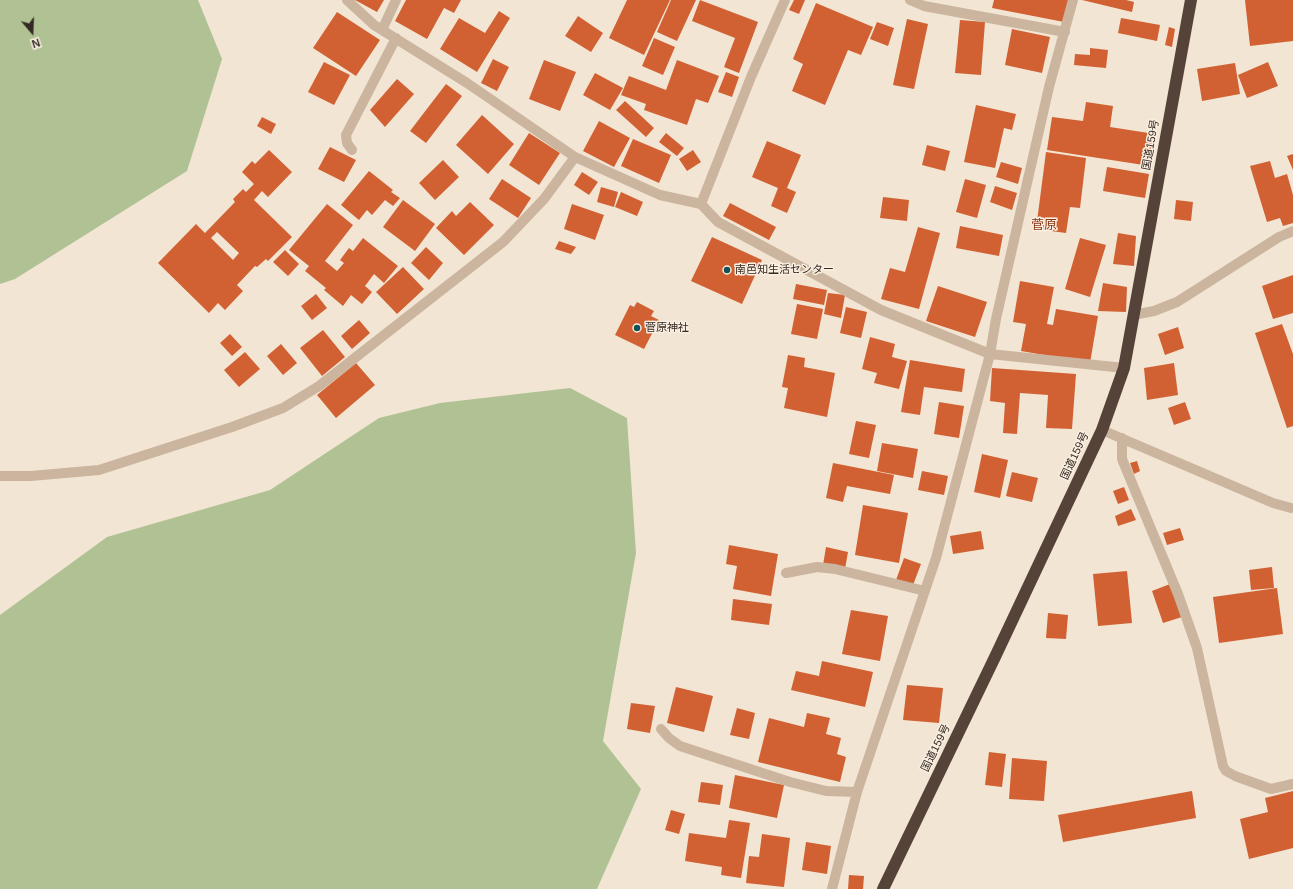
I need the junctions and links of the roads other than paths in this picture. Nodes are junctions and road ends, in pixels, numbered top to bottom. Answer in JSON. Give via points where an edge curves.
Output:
{"nodes":[{"id":1,"x":346,"y":0,"type":"edge"},
{"id":2,"x":396,"y":0,"type":"edge"},
{"id":3,"x":785,"y":0,"type":"edge"},
{"id":4,"x":910,"y":0,"type":"edge"},
{"id":5,"x":1073,"y":0,"type":"edge"},
{"id":6,"x":1191,"y":0,"type":"edge"},
{"id":7,"x":382,"y":30,"type":"junction"},
{"id":8,"x":1064,"y":32,"type":"junction"},
{"id":9,"x":396,"y":38,"type":"junction"},
{"id":10,"x":352,"y":150,"type":"dead end"},
{"id":11,"x":575,"y":157,"type":"junction"},
{"id":12,"x":701,"y":204,"type":"junction"},
{"id":13,"x":1293,"y":232,"type":"edge"},
{"id":14,"x":1133,"y":315,"type":"junction"},
{"id":15,"x":990,"y":354,"type":"junction"},
{"id":16,"x":1124,"y":368,"type":"junction"},
{"id":17,"x":1102,"y":430,"type":"junction"},
{"id":18,"x":1122,"y":438,"type":"junction"},
{"id":19,"x":0,"y":476,"type":"edge"},
{"id":20,"x":1292,"y":510,"type":"edge"},
{"id":21,"x":786,"y":573,"type":"dead end"},
{"id":22,"x":925,"y":591,"type":"junction"},
{"id":23,"x":661,"y":729,"type":"dead end"},
{"id":24,"x":1293,"y":784,"type":"edge"},
{"id":25,"x":857,"y":792,"type":"junction"},
{"id":26,"x":832,"y":889,"type":"edge"},
{"id":27,"x":883,"y":889,"type":"edge"}],
"edges":[{"from":1,"to":7,"type":"street"},
{"from":2,"to":7,"type":"street"},
{"from":3,"to":12,"type":"street","via":[[751,77]]},
{"from":4,"to":8,"type":"street","via":[[924,6]]},
{"from":5,"to":8,"type":"street"},
{"from":6,"to":14,"type":"highway","name":"国道159号"},
{"from":7,"to":9,"type":"street"},
{"from":8,"to":15,"type":"street","via":[[1044,110]]},
{"from":9,"to":10,"type":"street","via":[[346,135],[347,144]]},
{"from":9,"to":11,"type":"street"},
{"from":11,"to":12,"type":"street","via":[[660,195]]},
{"from":11,"to":19,"type":"street","via":[[544,199],[503,242],[318,386],[283,408],[99,470]]},
{"from":12,"to":15,"type":"street","via":[[718,222],[881,310]]},
{"from":13,"to":14,"type":"street","via":[[1279,237],[1177,302],[1154,311]]},
{"from":14,"to":16,"type":"highway","name":"国道159号"},
{"from":15,"to":16,"type":"street"},
{"from":15,"to":22,"type":"street"},
{"from":16,"to":17,"type":"highway","name":"国道159号"},
{"from":17,"to":18,"type":"street"},
{"from":17,"to":27,"type":"highway","name":"国道159号"},
{"from":18,"to":20,"type":"street"},
{"from":18,"to":24,"type":"street","via":[[1122,459],[1178,594],[1197,648],[1223,766],[1235,776],[1271,789]]},
{"from":21,"to":22,"type":"street","via":[[817,567],[835,569]]},
{"from":22,"to":25,"type":"street"},
{"from":23,"to":25,"type":"street","via":[[680,746],[826,791]]},
{"from":25,"to":26,"type":"street"}]}
